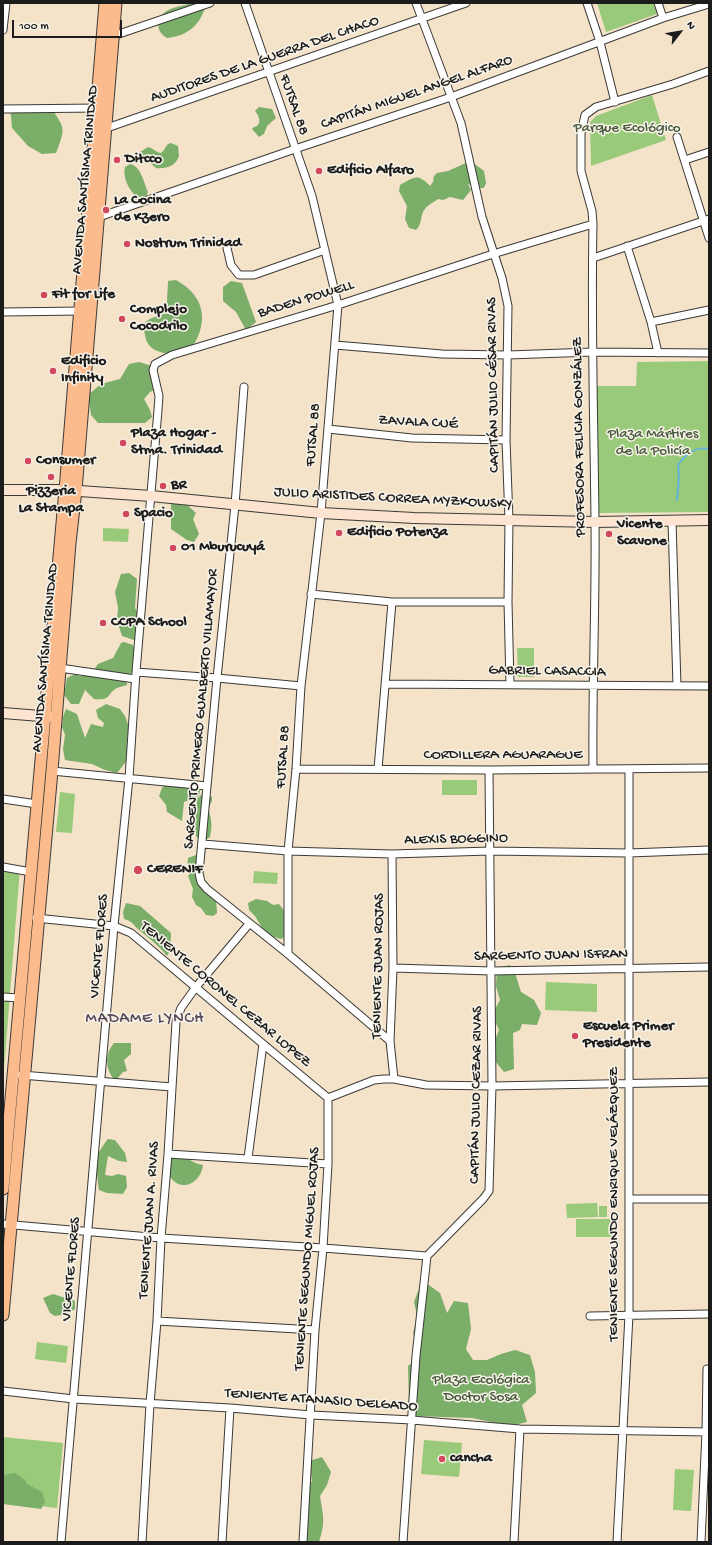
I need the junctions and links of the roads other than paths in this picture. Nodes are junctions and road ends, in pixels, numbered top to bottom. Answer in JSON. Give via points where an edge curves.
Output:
{"nodes":[{"id":1,"x":6,"y":3,"type":"edge"},
{"id":2,"x":105,"y":3,"type":"edge"},
{"id":3,"x":116,"y":3,"type":"edge"},
{"id":4,"x":210,"y":3,"type":"edge"},
{"id":5,"x":245,"y":3,"type":"edge"},
{"id":6,"x":416,"y":3,"type":"edge"},
{"id":7,"x":466,"y":3,"type":"edge"},
{"id":8,"x":587,"y":3,"type":"edge"},
{"id":9,"x":658,"y":3,"type":"edge"},
{"id":10,"x":709,"y":4,"type":"edge"},
{"id":11,"x":422,"y":18,"type":"junction"},
{"id":12,"x":663,"y":18,"type":"junction"},
{"id":13,"x":3,"y":30,"type":"edge"},
{"id":14,"x":113,"y":36,"type":"junction"},
{"id":15,"x":600,"y":42,"type":"junction"},
{"id":16,"x":709,"y":71,"type":"edge"},
{"id":17,"x":268,"y":73,"type":"junction"},
{"id":18,"x":451,"y":97,"type":"junction"},
{"id":19,"x":615,"y":102,"type":"junction"},
{"id":20,"x":102,"y":108,"type":"junction"},
{"id":21,"x":3,"y":109,"type":"edge"},
{"id":22,"x":105,"y":129,"type":"junction"},
{"id":23,"x":94,"y":132,"type":"junction"},
{"id":24,"x":677,"y":137,"type":"dead end"},
{"id":25,"x":295,"y":149,"type":"junction"},
{"id":26,"x":709,"y":152,"type":"edge"},
{"id":27,"x":685,"y":160,"type":"junction"},
{"id":28,"x":93,"y":218,"type":"junction"},
{"id":29,"x":706,"y":220,"type":"edge"},
{"id":30,"x":593,"y":224,"type":"junction"},
{"id":31,"x":709,"y":238,"type":"edge"},
{"id":32,"x":627,"y":246,"type":"junction"},
{"id":33,"x":227,"y":248,"type":"dead end"},
{"id":34,"x":324,"y":250,"type":"junction"},
{"id":35,"x":493,"y":254,"type":"junction"},
{"id":36,"x":593,"y":258,"type":"junction"},
{"id":37,"x":338,"y":305,"type":"junction"},
{"id":38,"x":709,"y":310,"type":"edge"},
{"id":39,"x":3,"y":312,"type":"edge"},
{"id":40,"x":85,"y":312,"type":"junction"},
{"id":41,"x":651,"y":322,"type":"junction"},
{"id":42,"x":335,"y":345,"type":"junction"},
{"id":43,"x":592,"y":352,"type":"junction"},
{"id":44,"x":658,"y":353,"type":"junction"},
{"id":45,"x":709,"y":353,"type":"edge"},
{"id":46,"x":508,"y":355,"type":"junction"},
{"id":47,"x":244,"y":387,"type":"dead end"},
{"id":48,"x":328,"y":429,"type":"junction"},
{"id":49,"x":506,"y":440,"type":"junction"},
{"id":50,"x":3,"y":490,"type":"edge"},
{"id":51,"x":70,"y":490,"type":"junction"},
{"id":52,"x":151,"y":496,"type":"junction"},
{"id":53,"x":235,"y":505,"type":"junction"},
{"id":54,"x":320,"y":513,"type":"junction"},
{"id":55,"x":509,"y":520,"type":"junction"},
{"id":56,"x":709,"y":520,"type":"edge"},
{"id":57,"x":672,"y":521,"type":"junction"},
{"id":58,"x":595,"y":522,"type":"junction"},
{"id":59,"x":311,"y":594,"type":"junction"},
{"id":60,"x":392,"y":602,"type":"junction"},
{"id":61,"x":508,"y":602,"type":"junction"},
{"id":62,"x":60,"y":668,"type":"junction"},
{"id":63,"x":135,"y":676,"type":"junction"},
{"id":64,"x":217,"y":678,"type":"junction"},
{"id":65,"x":385,"y":684,"type":"junction"},
{"id":66,"x":510,"y":685,"type":"junction"},
{"id":67,"x":301,"y":686,"type":"junction"},
{"id":68,"x":592,"y":686,"type":"junction"},
{"id":69,"x":677,"y":686,"type":"junction"},
{"id":70,"x":709,"y":686,"type":"edge"},
{"id":71,"x":3,"y":713,"type":"edge"},
{"id":72,"x":50,"y":717,"type":"junction"},
{"id":73,"x":709,"y":768,"type":"edge"},
{"id":74,"x":296,"y":769,"type":"junction"},
{"id":75,"x":378,"y":769,"type":"junction"},
{"id":76,"x":593,"y":769,"type":"junction"},
{"id":77,"x":489,"y":770,"type":"junction"},
{"id":78,"x":629,"y":770,"type":"junction"},
{"id":79,"x":52,"y":771,"type":"junction"},
{"id":80,"x":129,"y":778,"type":"junction"},
{"id":81,"x":207,"y":786,"type":"junction"},
{"id":82,"x":3,"y":799,"type":"edge"},
{"id":83,"x":37,"y":804,"type":"junction"},
{"id":84,"x":203,"y":844,"type":"junction"},
{"id":85,"x":709,"y":850,"type":"edge"},
{"id":86,"x":288,"y":851,"type":"junction"},
{"id":87,"x":490,"y":852,"type":"junction"},
{"id":88,"x":629,"y":853,"type":"junction"},
{"id":89,"x":392,"y":854,"type":"junction"},
{"id":90,"x":3,"y":867,"type":"edge"},
{"id":91,"x":31,"y":872,"type":"junction"},
{"id":92,"x":27,"y":918,"type":"junction"},
{"id":93,"x":38,"y":918,"type":"junction"},
{"id":94,"x":249,"y":924,"type":"junction"},
{"id":95,"x":114,"y":926,"type":"junction"},
{"id":96,"x":288,"y":954,"type":"junction"},
{"id":97,"x":709,"y":967,"type":"edge"},
{"id":98,"x":393,"y":968,"type":"junction"},
{"id":99,"x":629,"y":968,"type":"junction"},
{"id":100,"x":491,"y":971,"type":"junction"},
{"id":101,"x":196,"y":987,"type":"junction"},
{"id":102,"x":3,"y":996,"type":"edge"},
{"id":103,"x":20,"y":998,"type":"junction"},
{"id":104,"x":390,"y":1041,"type":"junction"},
{"id":105,"x":263,"y":1044,"type":"junction"},
{"id":106,"x":19,"y":1075,"type":"junction"},
{"id":107,"x":394,"y":1079,"type":"junction"},
{"id":108,"x":102,"y":1081,"type":"junction"},
{"id":109,"x":709,"y":1082,"type":"edge"},
{"id":110,"x":629,"y":1083,"type":"junction"},
{"id":111,"x":492,"y":1086,"type":"junction"},
{"id":112,"x":172,"y":1087,"type":"junction"},
{"id":113,"x":328,"y":1098,"type":"junction"},
{"id":114,"x":9,"y":1150,"type":"edge"},
{"id":115,"x":168,"y":1154,"type":"junction"},
{"id":116,"x":248,"y":1158,"type":"junction"},
{"id":117,"x":328,"y":1164,"type":"junction"},
{"id":118,"x":3,"y":1189,"type":"edge"},
{"id":119,"x":709,"y":1198,"type":"edge"},
{"id":120,"x":629,"y":1199,"type":"junction"},
{"id":121,"x":7,"y":1225,"type":"edge"},
{"id":122,"x":88,"y":1232,"type":"junction"},
{"id":123,"x":161,"y":1238,"type":"junction"},
{"id":124,"x":323,"y":1248,"type":"junction"},
{"id":125,"x":427,"y":1256,"type":"junction"},
{"id":126,"x":709,"y":1314,"type":"edge"},
{"id":127,"x":3,"y":1315,"type":"edge"},
{"id":128,"x":629,"y":1315,"type":"junction"},
{"id":129,"x":590,"y":1316,"type":"dead end"},
{"id":130,"x":157,"y":1321,"type":"junction"},
{"id":131,"x":315,"y":1330,"type":"junction"},
{"id":132,"x":707,"y":1369,"type":"dead end"},
{"id":133,"x":3,"y":1391,"type":"edge"},
{"id":134,"x":74,"y":1399,"type":"junction"},
{"id":135,"x":150,"y":1404,"type":"junction"},
{"id":136,"x":230,"y":1408,"type":"junction"},
{"id":137,"x":311,"y":1414,"type":"junction"},
{"id":138,"x":412,"y":1420,"type":"junction"},
{"id":139,"x":520,"y":1429,"type":"junction"},
{"id":140,"x":622,"y":1431,"type":"junction"},
{"id":141,"x":708,"y":1432,"type":"edge"},
{"id":142,"x":61,"y":1542,"type":"edge"},
{"id":143,"x":142,"y":1542,"type":"edge"},
{"id":144,"x":222,"y":1542,"type":"edge"},
{"id":145,"x":303,"y":1542,"type":"edge"},
{"id":146,"x":403,"y":1542,"type":"edge"},
{"id":147,"x":514,"y":1542,"type":"edge"},
{"id":148,"x":617,"y":1542,"type":"edge"},
{"id":149,"x":701,"y":1542,"type":"edge"}],
"edges":[{"from":1,"to":13,"type":"street"},
{"from":2,"to":20,"type":"main road","name":"AVENIDA SANTÍSIMA TRINIDAD"},
{"from":3,"to":14,"type":"main road","name":"AVENIDA SANTÍSIMA TRINIDAD"},
{"from":4,"to":14,"type":"street"},
{"from":5,"to":17,"type":"street","name":"FUTSAL 88"},
{"from":6,"to":11,"type":"street","name":"CAPITÁN JULIO CÉSAR RIVAS"},
{"from":7,"to":11,"type":"street","name":"AUDITORES DE LA GUERRA DEL CHACO"},
{"from":8,"to":15,"type":"street"},
{"from":9,"to":12,"type":"street"},
{"from":10,"to":12,"type":"street","name":"CAPITÁN MIGUEL ANGEL ALFARO"},
{"from":11,"to":17,"type":"street","name":"AUDITORES DE LA GUERRA DEL CHACO"},
{"from":11,"to":18,"type":"street","name":"CAPITÁN JULIO CÉSAR RIVAS"},
{"from":12,"to":15,"type":"street","name":"CAPITÁN MIGUEL ANGEL ALFARO"},
{"from":14,"to":20,"type":"main road","name":"AVENIDA SANTÍSIMA TRINIDAD"},
{"from":15,"to":18,"type":"street","name":"CAPITÁN MIGUEL ANGEL ALFARO"},
{"from":15,"to":19,"type":"street"},
{"from":16,"to":19,"type":"street"},
{"from":17,"to":22,"type":"street","name":"AUDITORES DE LA GUERRA DEL CHACO"},
{"from":17,"to":25,"type":"street","name":"FUTSAL 88"},
{"from":18,"to":25,"type":"street","name":"CAPITÁN MIGUEL ANGEL ALFARO"},
{"from":18,"to":35,"type":"street","name":"CAPITÁN JULIO CÉSAR RIVAS","via":[[461,123],[476,197]]},
{"from":19,"to":30,"type":"street","name":"PROFESORA FELICIA GONZÁLEZ","via":[[591,110],[585,115],[582,123],[581,170]]},
{"from":20,"to":21,"type":"street"},
{"from":20,"to":22,"type":"main road","name":"AVENIDA SANTÍSIMA TRINIDAD"},
{"from":20,"to":23,"type":"main road","name":"AVENIDA SANTÍSIMA TRINIDAD"},
{"from":22,"to":23,"type":"street","name":"AUDITORES DE LA GUERRA DEL CHACO"},
{"from":22,"to":28,"type":"main road","name":"AVENIDA SANTÍSIMA TRINIDAD"},
{"from":23,"to":28,"type":"main road","name":"AVENIDA SANTÍSIMA TRINIDAD"},
{"from":24,"to":27,"type":"street"},
{"from":25,"to":28,"type":"street","name":"CAPITÁN MIGUEL ANGEL ALFARO"},
{"from":25,"to":34,"type":"street","name":"FUTSAL 88","via":[[312,196]]},
{"from":26,"to":27,"type":"street"},
{"from":27,"to":29,"type":"street"},
{"from":28,"to":40,"type":"main road","name":"AVENIDA SANTÍSIMA TRINIDAD"},
{"from":29,"to":31,"type":"street"},
{"from":29,"to":32,"type":"street"},
{"from":30,"to":35,"type":"street","name":"BADEN POWELL"},
{"from":30,"to":36,"type":"street","name":"PROFESORA FELICIA GONZÁLEZ"},
{"from":32,"to":36,"type":"street"},
{"from":32,"to":41,"type":"street"},
{"from":33,"to":34,"type":"street","via":[[231,265],[240,275],[254,274]]},
{"from":34,"to":37,"type":"street","name":"FUTSAL 88"},
{"from":35,"to":37,"type":"street","name":"BADEN POWELL"},
{"from":35,"to":46,"type":"street","name":"CAPITÁN JULIO CÉSAR RIVAS","via":[[508,306]]},
{"from":36,"to":43,"type":"street","name":"PROFESORA FELICIA GONZÁLEZ"},
{"from":37,"to":42,"type":"street","name":"FUTSAL 88"},
{"from":37,"to":52,"type":"street","name":"BADEN POWELL","via":[[172,355],[155,364],[153,370],[159,396]]},
{"from":38,"to":41,"type":"street"},
{"from":39,"to":40,"type":"street"},
{"from":40,"to":51,"type":"main road","name":"AVENIDA SANTÍSIMA TRINIDAD"},
{"from":41,"to":44,"type":"street"},
{"from":42,"to":46,"type":"street","via":[[442,354]]},
{"from":42,"to":48,"type":"street","name":"FUTSAL 88"},
{"from":43,"to":44,"type":"street"},
{"from":43,"to":46,"type":"street"},
{"from":43,"to":58,"type":"street","name":"PROFESORA FELICIA GONZÁLEZ"},
{"from":44,"to":45,"type":"street"},
{"from":46,"to":49,"type":"street","name":"CAPITÁN JULIO CÉSAR RIVAS"},
{"from":47,"to":53,"type":"street","name":"SARGENTO PRIMERO GUALBERTO VILLAMAYOR"},
{"from":48,"to":49,"type":"street","name":"ZAVALA CUÉ","via":[[412,438]]},
{"from":48,"to":54,"type":"street","name":"FUTSAL 88"},
{"from":49,"to":55,"type":"street","name":"CAPITÁN JULIO CÉSAR RIVAS"},
{"from":50,"to":51,"type":"street","name":"JULIO ARISTIDES CORREA MYZKOWSKY"},
{"from":51,"to":52,"type":"street","name":"JULIO ARISTIDES CORREA MYZKOWSKY"},
{"from":51,"to":62,"type":"main road","name":"AVENIDA SANTÍSIMA TRINIDAD","via":[[70,543]]},
{"from":51,"to":72,"type":"main road","name":"AVENIDA SANTÍSIMA TRINIDAD"},
{"from":52,"to":53,"type":"street","name":"JULIO ARISTIDES CORREA MYZKOWSKY"},
{"from":52,"to":63,"type":"street","name":"VICENTE FLORES"},
{"from":53,"to":54,"type":"street","name":"JULIO ARISTIDES CORREA MYZKOWSKY"},
{"from":53,"to":64,"type":"street","name":"SARGENTO PRIMERO GUALBERTO VILLAMAYOR"},
{"from":54,"to":55,"type":"street","name":"JULIO ARISTIDES CORREA MYZKOWSKY"},
{"from":54,"to":59,"type":"street","name":"FUTSAL 88"},
{"from":55,"to":58,"type":"street","name":"JULIO ARISTIDES CORREA MYZKOWSKY"},
{"from":55,"to":61,"type":"street","name":"CAPITÁN JULIO CÉSAR RIVAS"},
{"from":56,"to":57,"type":"street","name":"JULIO ARISTIDES CORREA MYZKOWSKY"},
{"from":57,"to":58,"type":"street","name":"JULIO ARISTIDES CORREA MYZKOWSKY"},
{"from":57,"to":69,"type":"street"},
{"from":58,"to":68,"type":"street","name":"PROFESORA FELICIA GONZÁLEZ"},
{"from":59,"to":60,"type":"street"},
{"from":59,"to":67,"type":"street","name":"FUTSAL 88"},
{"from":60,"to":61,"type":"street"},
{"from":60,"to":65,"type":"street"},
{"from":61,"to":66,"type":"street","name":"CAPITÁN JULIO CÉSAR RIVAS"},
{"from":62,"to":63,"type":"street"},
{"from":62,"to":72,"type":"main road","name":"AVENIDA SANTÍSIMA TRINIDAD"},
{"from":63,"to":64,"type":"street"},
{"from":63,"to":80,"type":"street","name":"VICENTE FLORES"},
{"from":64,"to":67,"type":"street"},
{"from":64,"to":81,"type":"street","name":"SARGENTO PRIMERO GUALBERTO VILLAMAYOR"},
{"from":65,"to":66,"type":"street","name":"GABRIEL CASACCIA"},
{"from":65,"to":75,"type":"street"},
{"from":66,"to":68,"type":"street","name":"GABRIEL CASACCIA"},
{"from":67,"to":74,"type":"street","name":"FUTSAL 88"},
{"from":68,"to":69,"type":"street","name":"GABRIEL CASACCIA"},
{"from":68,"to":76,"type":"street","name":"PROFESORA FELICIA GONZÁLEZ"},
{"from":69,"to":70,"type":"street","name":"GABRIEL CASACCIA"},
{"from":71,"to":72,"type":"street"},
{"from":72,"to":79,"type":"main road","name":"AVENIDA SANTÍSIMA TRINIDAD"},
{"from":72,"to":83,"type":"main road","name":"AVENIDA SANTÍSIMA TRINIDAD"},
{"from":73,"to":78,"type":"street","name":"CORDILLERA AGUARAGUE"},
{"from":74,"to":75,"type":"street","name":"CORDILLERA AGUARAGUE"},
{"from":74,"to":86,"type":"street","name":"FUTSAL 88"},
{"from":75,"to":77,"type":"street","name":"CORDILLERA AGUARAGUE"},
{"from":76,"to":77,"type":"street","name":"CORDILLERA AGUARAGUE"},
{"from":76,"to":78,"type":"street","name":"CORDILLERA AGUARAGUE"},
{"from":77,"to":87,"type":"street","name":"CAPITÁN JULIO CEZAR RIVAS"},
{"from":78,"to":88,"type":"street","name":"TENIENTE SEGUNDO ENRIQUE VELÁZQUEZ"},
{"from":79,"to":80,"type":"street"},
{"from":79,"to":93,"type":"main road","name":"AVENIDA SANTÍSIMA TRINIDAD"},
{"from":80,"to":81,"type":"street"},
{"from":80,"to":95,"type":"street","name":"VICENTE FLORES"},
{"from":81,"to":84,"type":"street","name":"SARGENTO PRIMERO GUALBERTO VILLAMAYOR"},
{"from":82,"to":83,"type":"street"},
{"from":83,"to":91,"type":"main road","name":"AVENIDA SANTÍSIMA TRINIDAD"},
{"from":84,"to":86,"type":"street","name":"ALEXIS BOGGINO"},
{"from":84,"to":94,"type":"street","name":"SARGENTO PRIMERO GUALBERTO VILLAMAYOR","via":[[199,873],[202,882]]},
{"from":85,"to":88,"type":"street","name":"ALEXIS BOGGINO"},
{"from":86,"to":89,"type":"street","name":"ALEXIS BOGGINO"},
{"from":86,"to":96,"type":"street","name":"FUTSAL 88"},
{"from":87,"to":88,"type":"street","name":"ALEXIS BOGGINO"},
{"from":87,"to":89,"type":"street","name":"ALEXIS BOGGINO"},
{"from":87,"to":100,"type":"street","name":"CAPITÁN JULIO CEZAR RIVAS"},
{"from":88,"to":99,"type":"street","name":"TENIENTE SEGUNDO ENRIQUE VELÁZQUEZ"},
{"from":89,"to":98,"type":"street","name":"TENIENTE JUAN ROJAS"},
{"from":90,"to":91,"type":"street"},
{"from":91,"to":92,"type":"main road","name":"AVENIDA SANTÍSIMA TRINIDAD"},
{"from":92,"to":93,"type":"street","name":"TENIENTE CORONEL CEZAR LOPEZ"},
{"from":92,"to":103,"type":"main road","name":"AVENIDA SANTÍSIMA TRINIDAD"},
{"from":93,"to":95,"type":"street","name":"TENIENTE CORONEL CEZAR LOPEZ"},
{"from":93,"to":106,"type":"main road","name":"AVENIDA SANTÍSIMA TRINIDAD"},
{"from":94,"to":96,"type":"street","name":"SARGENTO PRIMERO GUALBERTO VILLAMAYOR"},
{"from":94,"to":101,"type":"street","name":"TENIENTE JUAN A. RIVAS"},
{"from":95,"to":101,"type":"street","name":"TENIENTE CORONEL CEZAR LOPEZ","via":[[131,933]]},
{"from":95,"to":108,"type":"street","name":"VICENTE FLORES"},
{"from":96,"to":104,"type":"street","name":"SARGENTO PRIMERO GUALBERTO VILLAMAYOR"},
{"from":97,"to":99,"type":"street","name":"SARGENTO JUAN ISFRAN"},
{"from":98,"to":100,"type":"street","name":"SARGENTO JUAN ISFRAN"},
{"from":98,"to":104,"type":"street","name":"TENIENTE JUAN ROJAS"},
{"from":99,"to":100,"type":"street","name":"SARGENTO JUAN ISFRAN"},
{"from":99,"to":110,"type":"street","name":"TENIENTE SEGUNDO ENRIQUE VELÁZQUEZ"},
{"from":100,"to":111,"type":"street","name":"CAPITÁN JULIO CEZAR RIVAS"},
{"from":101,"to":105,"type":"street","name":"TENIENTE CORONEL CEZAR LOPEZ"},
{"from":101,"to":112,"type":"street","name":"TENIENTE JUAN A. RIVAS","via":[[181,1008],[176,1022]]},
{"from":102,"to":103,"type":"street"},
{"from":103,"to":106,"type":"main road","name":"AVENIDA SANTÍSIMA TRINIDAD"},
{"from":104,"to":107,"type":"street","name":"TENIENTE JUAN ROJAS"},
{"from":105,"to":113,"type":"street","name":"TENIENTE CORONEL CEZAR LOPEZ"},
{"from":105,"to":116,"type":"street"},
{"from":106,"to":108,"type":"street"},
{"from":106,"to":114,"type":"main road","name":"AVENIDA SANTÍSIMA TRINIDAD"},
{"from":107,"to":111,"type":"street","via":[[426,1085]]},
{"from":107,"to":113,"type":"street","via":[[374,1080]]},
{"from":108,"to":112,"type":"street"},
{"from":108,"to":122,"type":"street","name":"VICENTE FLORES"},
{"from":109,"to":110,"type":"street"},
{"from":110,"to":111,"type":"street"},
{"from":110,"to":120,"type":"street","name":"TENIENTE SEGUNDO ENRIQUE VELÁZQUEZ"},
{"from":111,"to":125,"type":"street","name":"CAPITÁN JULIO CEZAR RIVAS","via":[[489,1191]]},
{"from":112,"to":115,"type":"street","name":"TENIENTE JUAN A. RIVAS"},
{"from":113,"to":117,"type":"street","name":"TENIENTE SEGUNDO MIGUEL ROJAS"},
{"from":114,"to":118,"type":"main road","name":"AVENIDA SANTÍSIMA TRINIDAD"},
{"from":114,"to":121,"type":"main road","name":"AVENIDA SANTÍSIMA TRINIDAD"},
{"from":115,"to":116,"type":"street"},
{"from":115,"to":123,"type":"street","name":"TENIENTE JUAN A. RIVAS"},
{"from":116,"to":117,"type":"street"},
{"from":117,"to":124,"type":"street","name":"TENIENTE SEGUNDO MIGUEL ROJAS"},
{"from":119,"to":120,"type":"street"},
{"from":120,"to":128,"type":"street","name":"TENIENTE SEGUNDO ENRIQUE VELÁZQUEZ"},
{"from":121,"to":122,"type":"street"},
{"from":121,"to":127,"type":"main road","name":"AVENIDA SANTÍSIMA TRINIDAD"},
{"from":122,"to":123,"type":"street"},
{"from":122,"to":134,"type":"street","name":"VICENTE FLORES"},
{"from":123,"to":124,"type":"street"},
{"from":123,"to":130,"type":"street","name":"TENIENTE JUAN A. RIVAS"},
{"from":124,"to":125,"type":"street"},
{"from":124,"to":131,"type":"street","name":"TENIENTE SEGUNDO MIGUEL ROJAS"},
{"from":125,"to":138,"type":"street"},
{"from":126,"to":128,"type":"street"},
{"from":128,"to":129,"type":"street"},
{"from":128,"to":140,"type":"street","name":"TENIENTE SEGUNDO ENRIQUE VELÁZQUEZ"},
{"from":130,"to":131,"type":"street"},
{"from":130,"to":135,"type":"street","name":"TENIENTE JUAN A. RIVAS"},
{"from":131,"to":137,"type":"street","name":"TENIENTE SEGUNDO MIGUEL ROJAS"},
{"from":132,"to":141,"type":"street"},
{"from":133,"to":134,"type":"street","name":"TENIENTE ATANASIO DELGADO"},
{"from":134,"to":135,"type":"street","name":"TENIENTE ATANASIO DELGADO"},
{"from":134,"to":142,"type":"street","name":"VICENTE FLORES"},
{"from":135,"to":136,"type":"street","name":"TENIENTE ATANASIO DELGADO"},
{"from":135,"to":143,"type":"street","name":"TENIENTE JUAN A. RIVAS"},
{"from":136,"to":137,"type":"street","name":"TENIENTE ATANASIO DELGADO"},
{"from":136,"to":144,"type":"street"},
{"from":137,"to":138,"type":"street","name":"TENIENTE ATANASIO DELGADO"},
{"from":137,"to":145,"type":"street","name":"TENIENTE SEGUNDO MIGUEL ROJAS"},
{"from":138,"to":139,"type":"street","name":"TENIENTE ATANASIO DELGADO"},
{"from":138,"to":146,"type":"street"},
{"from":139,"to":140,"type":"street","name":"TENIENTE ATANASIO DELGADO"},
{"from":139,"to":147,"type":"street"},
{"from":140,"to":141,"type":"street","name":"TENIENTE ATANASIO DELGADO"},
{"from":140,"to":148,"type":"street","name":"TENIENTE SEGUNDO ENRIQUE VELÁZQUEZ"},
{"from":141,"to":149,"type":"street"}]}
